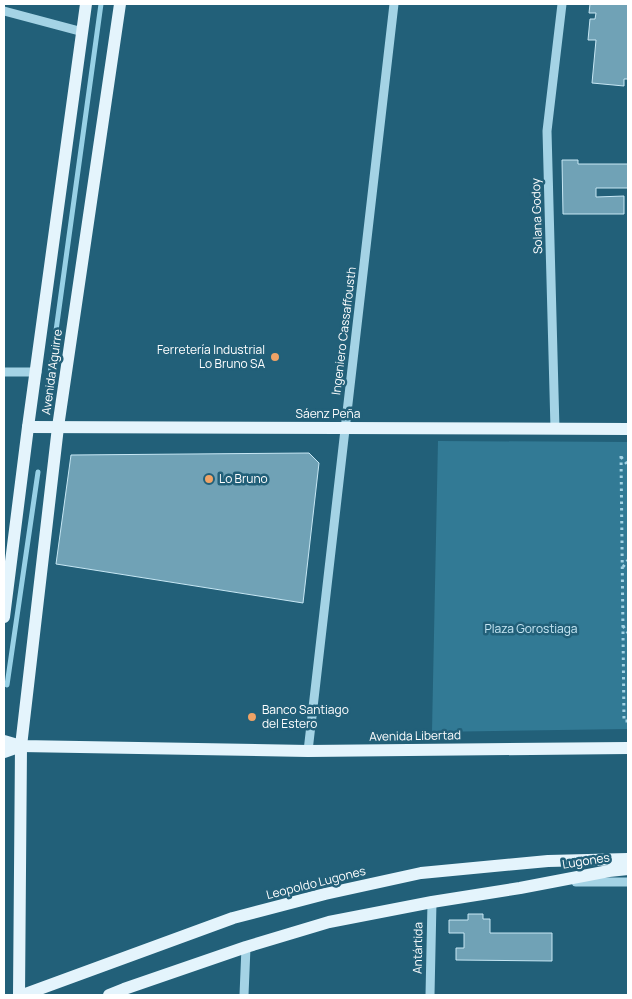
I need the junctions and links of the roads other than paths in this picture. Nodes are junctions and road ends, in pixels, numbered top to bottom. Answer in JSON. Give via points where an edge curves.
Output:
{"nodes":[{"id":1,"x":86,"y":4,"type":"edge"},
{"id":2,"x":120,"y":4,"type":"edge"},
{"id":3,"x":394,"y":4,"type":"edge"},
{"id":4,"x":562,"y":4,"type":"edge"},
{"id":5,"x":4,"y":11,"type":"edge"},
{"id":6,"x":83,"y":32,"type":"junction"},
{"id":7,"x":4,"y":372,"type":"edge"},
{"id":8,"x":37,"y":372,"type":"junction"},
{"id":9,"x":58,"y":427,"type":"junction"},
{"id":10,"x":28,"y":428,"type":"junction"},
{"id":11,"x":345,"y":428,"type":"junction"},
{"id":12,"x":555,"y":429,"type":"junction"},
{"id":13,"x":628,"y":429,"type":"edge"},
{"id":14,"x":11,"y":566,"type":"junction"},
{"id":15,"x":4,"y":586,"type":"edge"},
{"id":16,"x":4,"y":617,"type":"edge"},
{"id":17,"x":4,"y":741,"type":"edge"},
{"id":18,"x":21,"y":746,"type":"junction"},
{"id":19,"x":628,"y":748,"type":"edge"},
{"id":20,"x":308,"y":751,"type":"junction"},
{"id":21,"x":4,"y":752,"type":"edge"},
{"id":22,"x":628,"y":859,"type":"edge"},
{"id":23,"x":628,"y":869,"type":"edge"},
{"id":24,"x":548,"y":882,"type":"junction"},
{"id":25,"x":628,"y":882,"type":"edge"},
{"id":26,"x":432,"y":902,"type":"junction"},
{"id":27,"x":246,"y":947,"type":"junction"},
{"id":28,"x":18,"y":995,"type":"edge"},
{"id":29,"x":23,"y":995,"type":"edge"},
{"id":30,"x":109,"y":995,"type":"edge"},
{"id":31,"x":244,"y":995,"type":"edge"},
{"id":32,"x":430,"y":995,"type":"edge"}],
"edges":[{"from":1,"to":6,"type":"main road","name":"Avenida Aguirre"},
{"from":2,"to":9,"type":"main road","name":"Avenida Aguirre"},
{"from":3,"to":11,"type":"street","name":"Ingeniero Cassaffousth"},
{"from":4,"to":12,"type":"street","name":"Solana Godoy","via":[[547,131]]},
{"from":5,"to":6,"type":"street"},
{"from":6,"to":8,"type":"main road","name":"Avenida Aguirre"},
{"from":7,"to":8,"type":"street"},
{"from":8,"to":10,"type":"main road","name":"Avenida Aguirre"},
{"from":9,"to":10,"type":"main road","name":"Sáenz Peña"},
{"from":9,"to":11,"type":"main road","name":"Sáenz Peña"},
{"from":9,"to":18,"type":"main road","name":"Avenida Aguirre"},
{"from":10,"to":14,"type":"main road","name":"Avenida Aguirre"},
{"from":11,"to":12,"type":"main road","name":"Sáenz Peña"},
{"from":11,"to":20,"type":"street","name":"Ingeniero Cassaffousth"},
{"from":12,"to":13,"type":"main road","name":"Sáenz Peña"},
{"from":14,"to":15,"type":"main road"},
{"from":14,"to":16,"type":"main road","name":"Avenida Aguirre"},
{"from":17,"to":18,"type":"main road","name":"Avenida Libertad"},
{"from":18,"to":20,"type":"main road","name":"Avenida Libertad"},
{"from":18,"to":21,"type":"main road","name":"Avenida Libertad"},
{"from":18,"to":28,"type":"main road","name":"Avenida Aguirre"},
{"from":19,"to":20,"type":"main road","name":"Avenida Libertad"},
{"from":22,"to":29,"type":"main road","name":"Leopoldo Lugones","via":[[548,861],[421,873],[324,894],[233,918]]},
{"from":23,"to":24,"type":"main road","name":"Lugones"},
{"from":24,"to":25,"type":"street"},
{"from":24,"to":26,"type":"main road"},
{"from":26,"to":27,"type":"main road","via":[[328,922]]},
{"from":26,"to":32,"type":"street","name":"Antártida"},
{"from":27,"to":30,"type":"main road"},
{"from":27,"to":31,"type":"street"}]}
